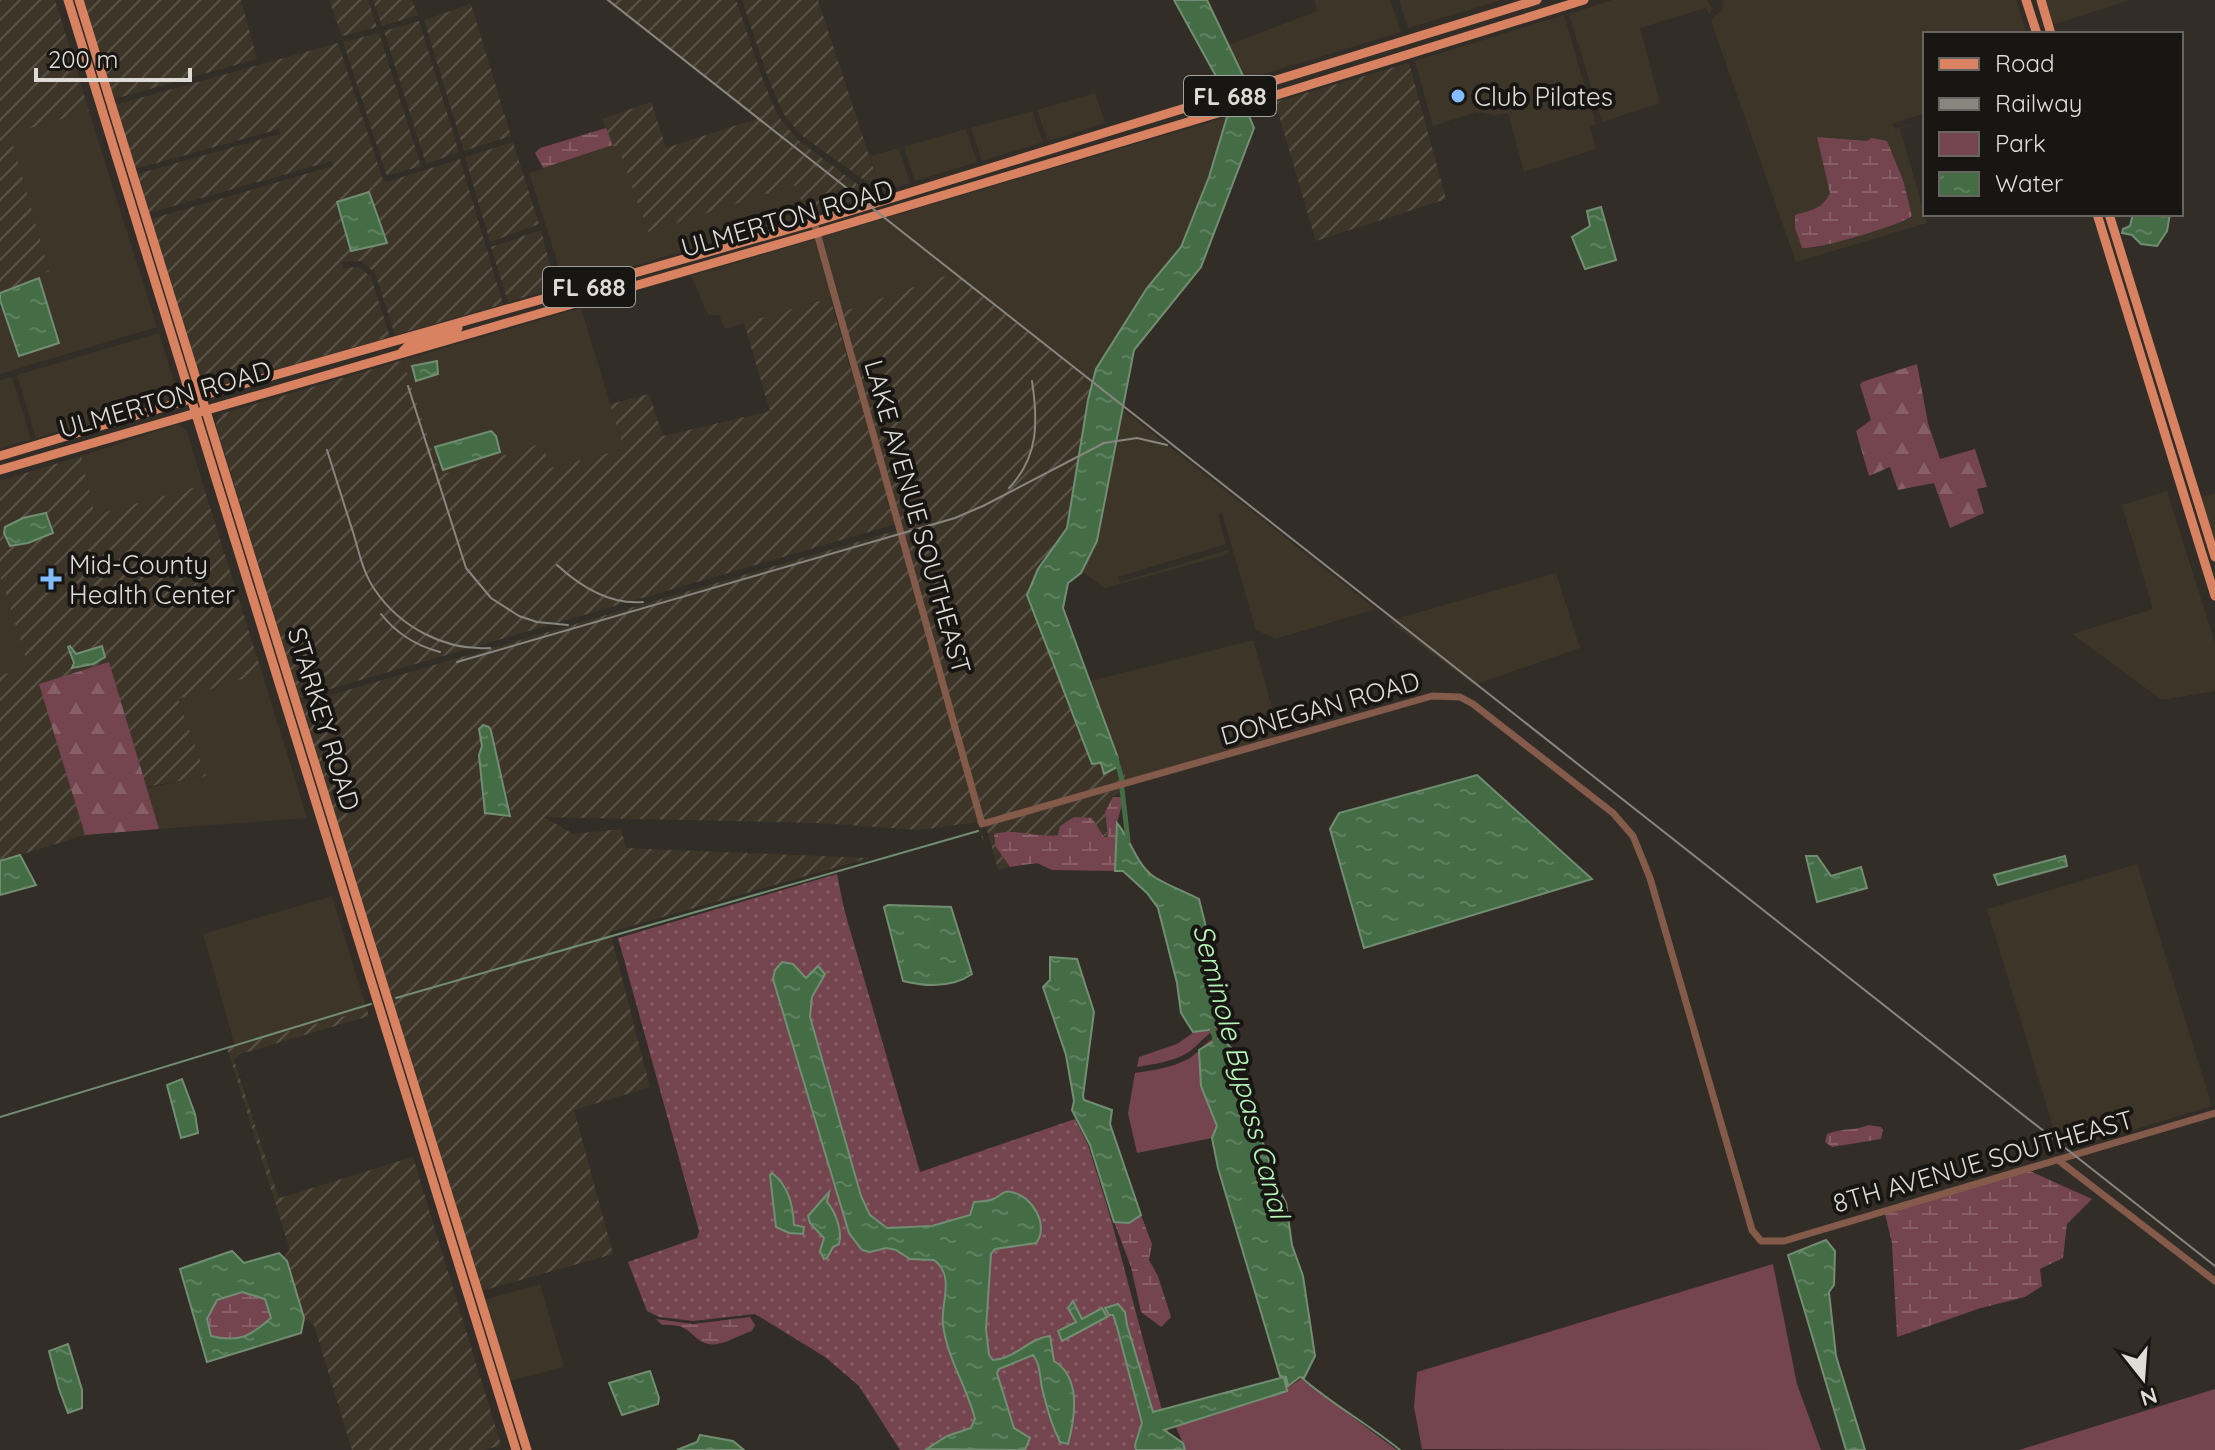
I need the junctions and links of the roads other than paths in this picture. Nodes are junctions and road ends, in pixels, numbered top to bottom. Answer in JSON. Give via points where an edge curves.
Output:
{"nodes":[{"id":1,"x":68,"y":0,"type":"edge"},
{"id":2,"x":79,"y":0,"type":"edge"},
{"id":3,"x":1537,"y":0,"type":"edge"},
{"id":4,"x":1584,"y":0,"type":"edge"},
{"id":5,"x":2026,"y":0,"type":"edge"},
{"id":6,"x":2041,"y":0,"type":"edge"},
{"id":7,"x":2036,"y":32,"type":"edge"},
{"id":8,"x":2050,"y":32,"type":"edge"},
{"id":9,"x":88,"y":64,"type":"junction"},
{"id":10,"x":112,"y":103,"type":"junction"},
{"id":11,"x":105,"y":117,"type":"junction"},
{"id":12,"x":2098,"y":216,"type":"edge"},
{"id":13,"x":2110,"y":216,"type":"edge"},
{"id":14,"x":814,"y":222,"type":"junction"},
{"id":15,"x":2101,"y":228,"type":"junction"},
{"id":16,"x":817,"y":233,"type":"junction"},
{"id":17,"x":144,"y":248,"type":"junction"},
{"id":18,"x":707,"y":253,"type":"junction"},
{"id":19,"x":161,"y":261,"type":"junction"},
{"id":20,"x":2126,"y":268,"type":"junction"},
{"id":21,"x":625,"y":289,"type":"junction"},
{"id":22,"x":560,"y":295,"type":"junction"},
{"id":23,"x":465,"y":321,"type":"junction"},
{"id":24,"x":492,"y":327,"type":"junction"},
{"id":25,"x":394,"y":341,"type":"junction"},
{"id":26,"x":400,"y":354,"type":"junction"},
{"id":27,"x":365,"y":364,"type":"junction"},
{"id":28,"x":201,"y":396,"type":"junction"},
{"id":29,"x":190,"y":400,"type":"junction"},
{"id":30,"x":206,"y":410,"type":"junction"},
{"id":31,"x":195,"y":413,"type":"junction"},
{"id":32,"x":0,"y":456,"type":"edge"},
{"id":33,"x":0,"y":470,"type":"edge"},
{"id":34,"x":2215,"y":557,"type":"edge"},
{"id":35,"x":2215,"y":596,"type":"edge"},
{"id":36,"x":982,"y":824,"type":"joint"},
{"id":37,"x":2215,"y":1113,"type":"edge"},
{"id":38,"x":2058,"y":1160,"type":"junction"},
{"id":39,"x":1761,"y":1241,"type":"joint"},
{"id":40,"x":2215,"y":1281,"type":"edge"},
{"id":41,"x":516,"y":1450,"type":"edge"},
{"id":42,"x":527,"y":1450,"type":"edge"}],
"edges":[{"from":1,"to":9,"type":"main road","name":"STARKEY ROAD"},
{"from":2,"to":10,"type":"main road","name":"STARKEY ROAD"},
{"from":3,"to":14,"type":"main road","name":"ULMERTON ROAD","number":"FL 688"},
{"from":4,"to":16,"type":"main road","name":"ULMERTON ROAD","number":"FL 688"},
{"from":5,"to":7,"type":"main road"},
{"from":6,"to":8,"type":"main road"},
{"from":9,"to":10,"type":"main road","via":[[101,94]]},
{"from":9,"to":11,"type":"main road","name":"STARKEY ROAD"},
{"from":10,"to":11,"type":"main road"},
{"from":10,"to":19,"type":"main road","name":"STARKEY ROAD"},
{"from":11,"to":17,"type":"main road","name":"STARKEY ROAD"},
{"from":12,"to":15,"type":"main road"},
{"from":13,"to":20,"type":"main road"},
{"from":14,"to":16,"type":"street","name":"LAKE AVENUE SOUTHEAST"},
{"from":14,"to":18,"type":"main road","name":"ULMERTON ROAD","number":"FL 688"},
{"from":15,"to":20,"type":"main road","via":[[2116,260]]},
{"from":15,"to":35,"type":"main road"},
{"from":16,"to":21,"type":"main road","name":"ULMERTON ROAD","number":"FL 688"},
{"from":16,"to":36,"type":"street","name":"LAKE AVENUE SOUTHEAST"},
{"from":17,"to":19,"type":"main road"},
{"from":17,"to":29,"type":"main road","name":"STARKEY ROAD"},
{"from":18,"to":21,"type":"main road","via":[[698,261],[635,279]]},
{"from":18,"to":22,"type":"main road","name":"ULMERTON ROAD","number":"FL 688"},
{"from":19,"to":28,"type":"main road","name":"STARKEY ROAD"},
{"from":20,"to":34,"type":"main road"},
{"from":21,"to":24,"type":"main road","name":"ULMERTON ROAD","number":"FL 688"},
{"from":22,"to":23,"type":"main road","name":"ULMERTON ROAD","number":"FL 688"},
{"from":22,"to":24,"type":"main road","via":[[549,304],[500,318]]},
{"from":23,"to":25,"type":"main road","name":"ULMERTON ROAD","number":"FL 688"},
{"from":23,"to":26,"type":"main road","via":[[455,331],[410,344]]},
{"from":24,"to":26,"type":"main road","name":"ULMERTON ROAD","number":"FL 688"},
{"from":25,"to":27,"type":"main road"},
{"from":25,"to":28,"type":"main road","name":"ULMERTON ROAD","number":"FL 688"},
{"from":26,"to":27,"type":"main road","name":"ULMERTON ROAD","number":"FL 688"},
{"from":27,"to":30,"type":"main road","name":"ULMERTON ROAD","number":"FL 688"},
{"from":28,"to":29,"type":"main road","name":"ULMERTON ROAD","number":"FL 688"},
{"from":28,"to":30,"type":"main road","name":"STARKEY ROAD"},
{"from":29,"to":31,"type":"main road","name":"STARKEY ROAD"},
{"from":29,"to":32,"type":"main road","name":"ULMERTON ROAD","number":"FL 688"},
{"from":30,"to":31,"type":"main road","name":"ULMERTON ROAD","number":"FL 688"},
{"from":30,"to":42,"type":"main road","name":"STARKEY ROAD"},
{"from":31,"to":33,"type":"main road","name":"ULMERTON ROAD","number":"FL 688"},
{"from":31,"to":41,"type":"main road","name":"STARKEY ROAD"},
{"from":36,"to":39,"type":"street","name":"DONEGAN ROAD","via":[[1432,696],[1460,697],[1613,813],[1640,849],[1752,1230]]},
{"from":37,"to":38,"type":"street","name":"8TH AVENUE SOUTHEAST"},
{"from":38,"to":39,"type":"street","name":"8TH AVENUE SOUTHEAST","via":[[1784,1241]]},
{"from":38,"to":40,"type":"street"}]}
